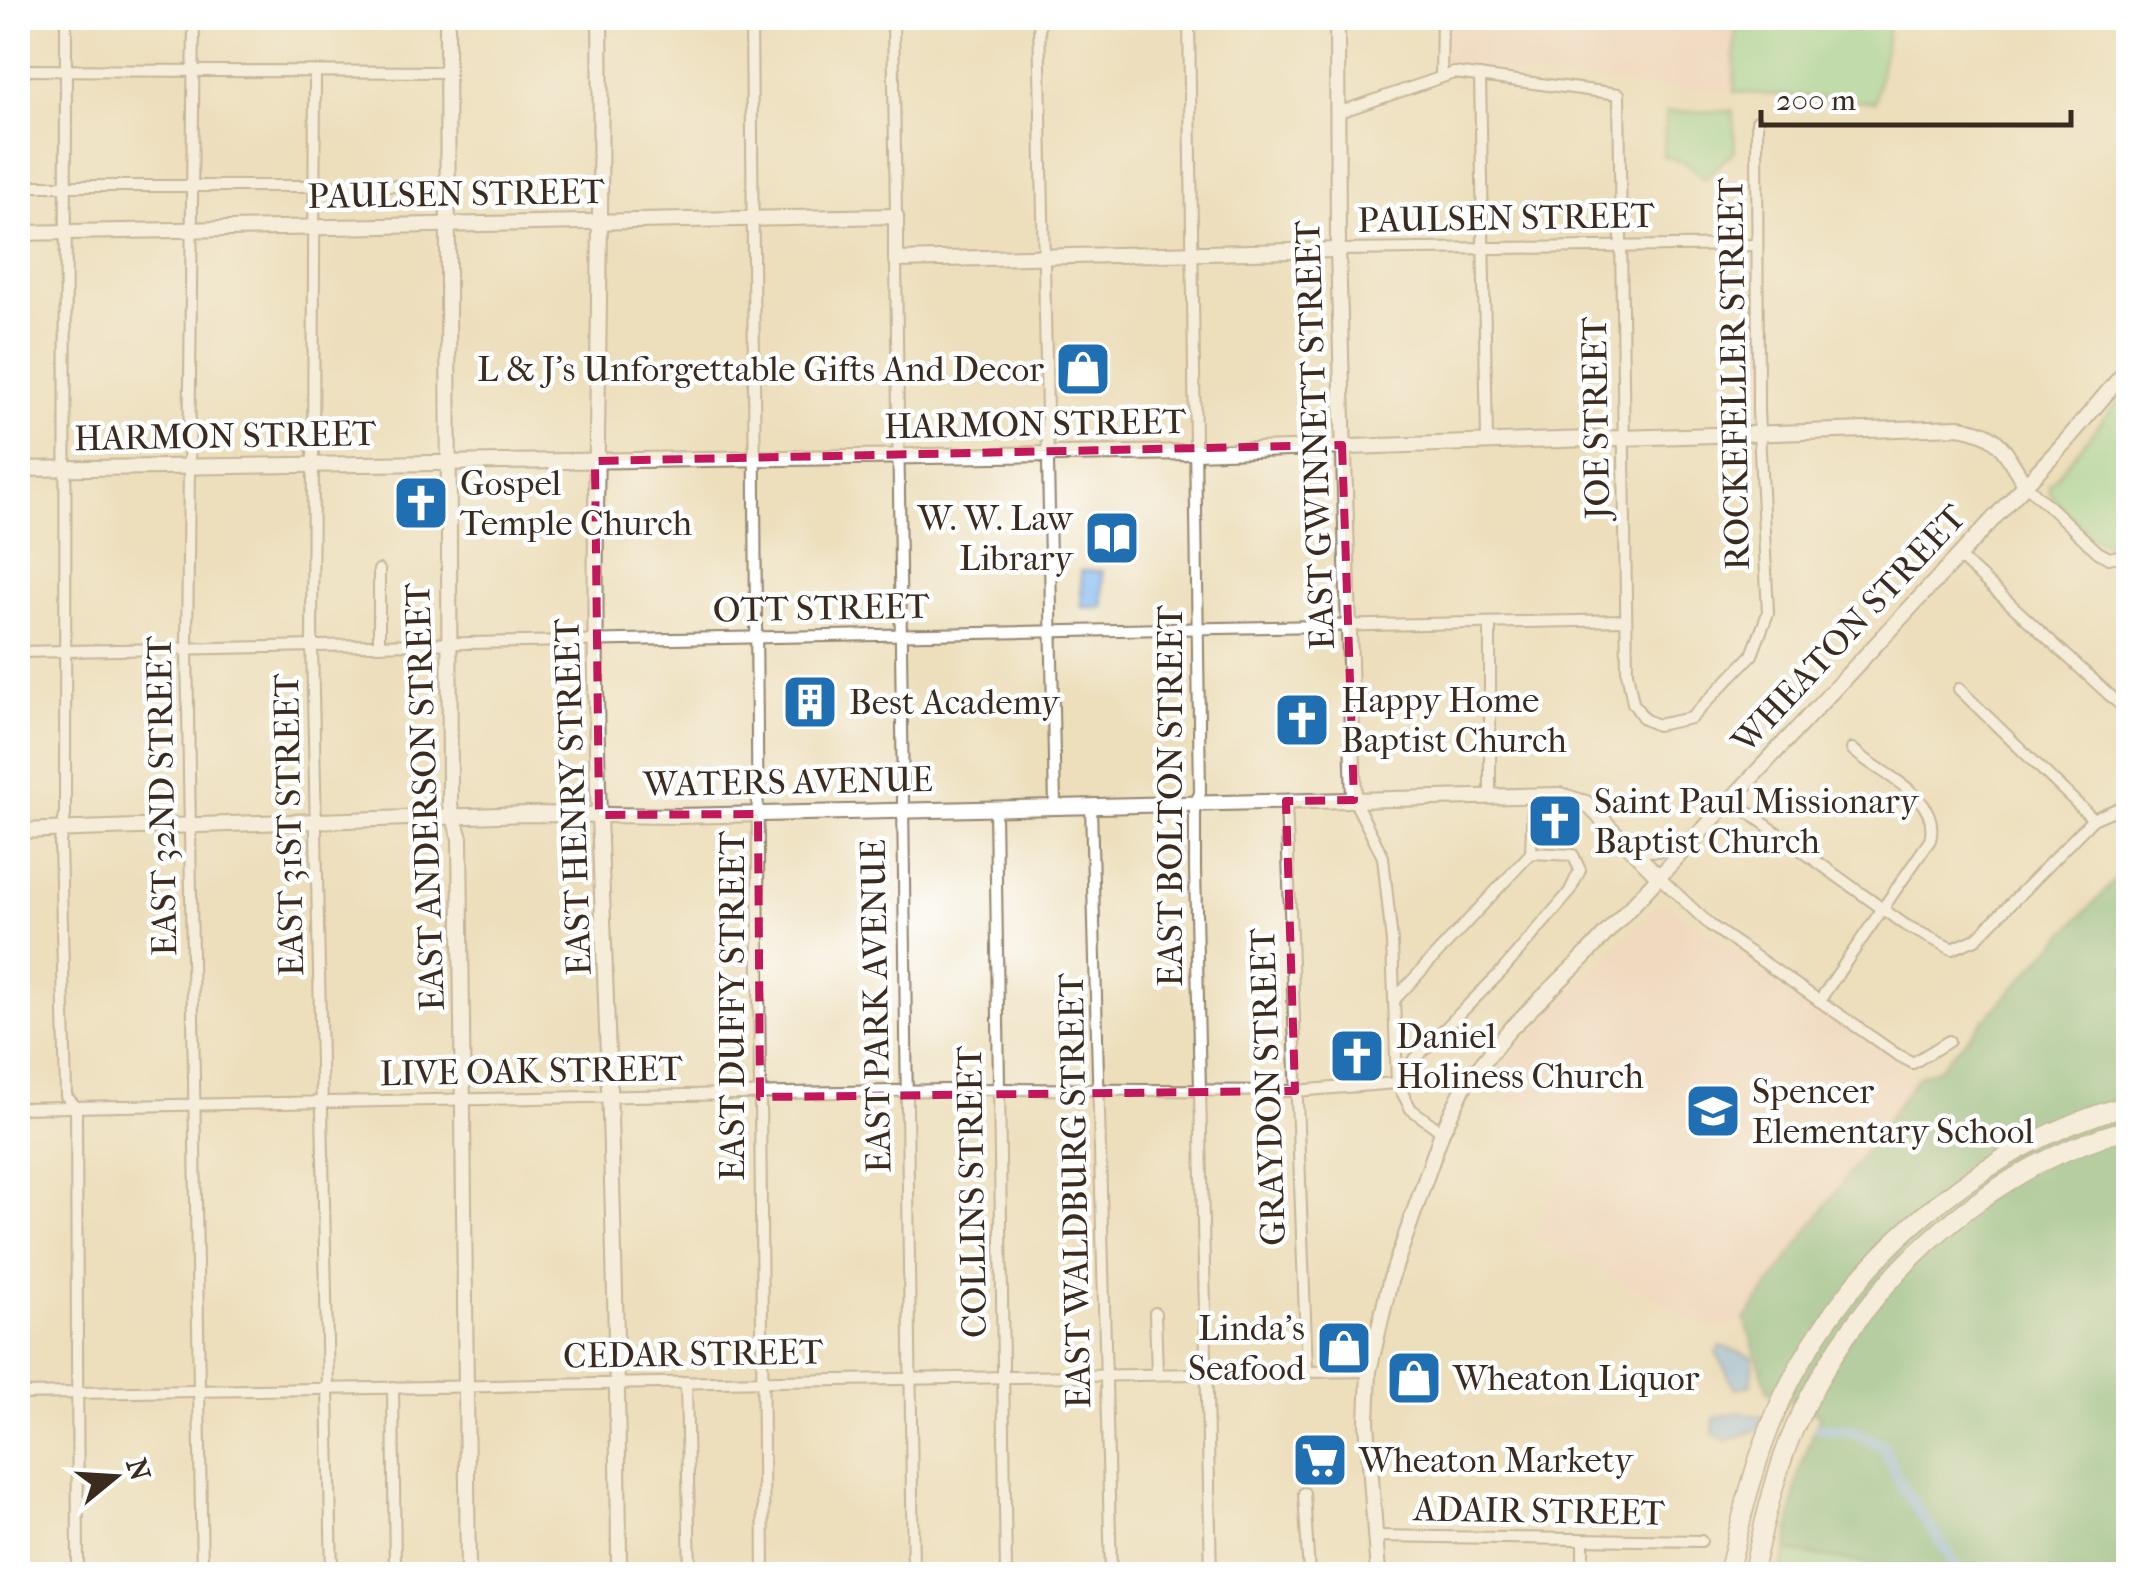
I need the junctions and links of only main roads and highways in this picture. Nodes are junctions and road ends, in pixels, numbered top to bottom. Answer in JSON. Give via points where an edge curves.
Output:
{"nodes":[{"id":1,"x":448,"y":18,"type":"edge"},
{"id":2,"x":600,"y":18,"type":"edge"},
{"id":3,"x":1337,"y":18,"type":"edge"},
{"id":4,"x":896,"y":216,"type":"joint"},
{"id":5,"x":603,"y":221,"type":"junction"},
{"id":6,"x":447,"y":226,"type":"junction"},
{"id":7,"x":18,"y":233,"type":"edge"},
{"id":8,"x":1338,"y":250,"type":"junction"},
{"id":9,"x":896,"y":260,"type":"joint"},
{"id":10,"x":2128,"y":368,"type":"edge"},
{"id":11,"x":1342,"y":445,"type":"junction"},
{"id":12,"x":595,"y":461,"type":"junction"},
{"id":13,"x":447,"y":462,"type":"junction"},
{"id":14,"x":18,"y":470,"type":"edge"},
{"id":15,"x":2025,"y":484,"type":"junction"},
{"id":16,"x":1354,"y":800,"type":"junction"},
{"id":17,"x":599,"y":814,"type":"junction"},
{"id":18,"x":454,"y":817,"type":"junction"},
{"id":19,"x":18,"y":831,"type":"edge"},
{"id":20,"x":1624,"y":842,"type":"junction"},
{"id":21,"x":1684,"y":848,"type":"junction"},
{"id":22,"x":1658,"y":876,"type":"junction"},
{"id":23,"x":2128,"y":1105,"type":"edge"},
{"id":24,"x":2128,"y":1129,"type":"edge"},
{"id":25,"x":468,"y":1574,"type":"edge"},
{"id":26,"x":619,"y":1574,"type":"edge"},
{"id":27,"x":1378,"y":1574,"type":"edge"},
{"id":28,"x":1728,"y":1574,"type":"edge"},
{"id":29,"x":1752,"y":1574,"type":"edge"}],
"edges":[{"from":1,"to":6,"type":"main road","name":"EAST ANDERSON STREET"},
{"from":2,"to":5,"type":"main road","name":"EAST HENRY STREET"},
{"from":3,"to":8,"type":"main road","name":"EAST GWINNETT STREET"},
{"from":4,"to":5,"type":"main road","name":"PAULSEN STREET"},
{"from":4,"to":9,"type":"main road","name":"EAST PARK AVENUE"},
{"from":5,"to":6,"type":"main road","name":"PAULSEN STREET"},
{"from":5,"to":12,"type":"main road","name":"EAST HENRY STREET"},
{"from":6,"to":7,"type":"main road","name":"PAULSEN STREET"},
{"from":6,"to":13,"type":"main road","name":"EAST ANDERSON STREET"},
{"from":8,"to":9,"type":"main road","name":"PAULSEN STREET"},
{"from":8,"to":11,"type":"main road","name":"EAST GWINNETT STREET"},
{"from":10,"to":15,"type":"main road","name":"WHEATON STREET"},
{"from":11,"to":12,"type":"main road","name":"HARMON STREET"},
{"from":11,"to":15,"type":"main road","name":"HARMON STREET","via":[[1959,426],[1987,431],[2003,445]]},
{"from":11,"to":16,"type":"main road","name":"EAST GWINNETT STREET"},
{"from":12,"to":13,"type":"main road","name":"HARMON STREET"},
{"from":12,"to":17,"type":"main road","name":"EAST HENRY STREET"},
{"from":13,"to":14,"type":"main road","name":"HARMON STREET"},
{"from":13,"to":18,"type":"main road","name":"EAST ANDERSON STREET"},
{"from":15,"to":21,"type":"main road","name":"WHEATON STREET"},
{"from":16,"to":17,"type":"main road","name":"WATERS AVENUE"},
{"from":16,"to":20,"type":"main road","name":"WATERS AVENUE","via":[[1560,796],[1586,804]]},
{"from":17,"to":18,"type":"main road","name":"WATERS AVENUE"},
{"from":17,"to":26,"type":"main road","name":"EAST HENRY STREET","via":[[616,1221]]},
{"from":18,"to":19,"type":"main road","name":"WATERS AVENUE"},
{"from":18,"to":25,"type":"main road","name":"EAST ANDERSON STREET","via":[[460,838]]},
{"from":20,"to":21,"type":"main road"},
{"from":20,"to":22,"type":"main road"},
{"from":21,"to":22,"type":"main road","name":"WHEATON STREET"},
{"from":22,"to":27,"type":"main road","name":"WHEATON STREET","via":[[1484,1058],[1442,1132],[1390,1281],[1370,1372]]},
{"from":23,"to":28,"type":"highway","via":[[2004,1158],[1908,1229],[1854,1286],[1788,1387],[1757,1464]]},
{"from":24,"to":29,"type":"highway","via":[[2015,1178],[1953,1221],[1872,1301],[1827,1364],[1781,1465]]}]}
